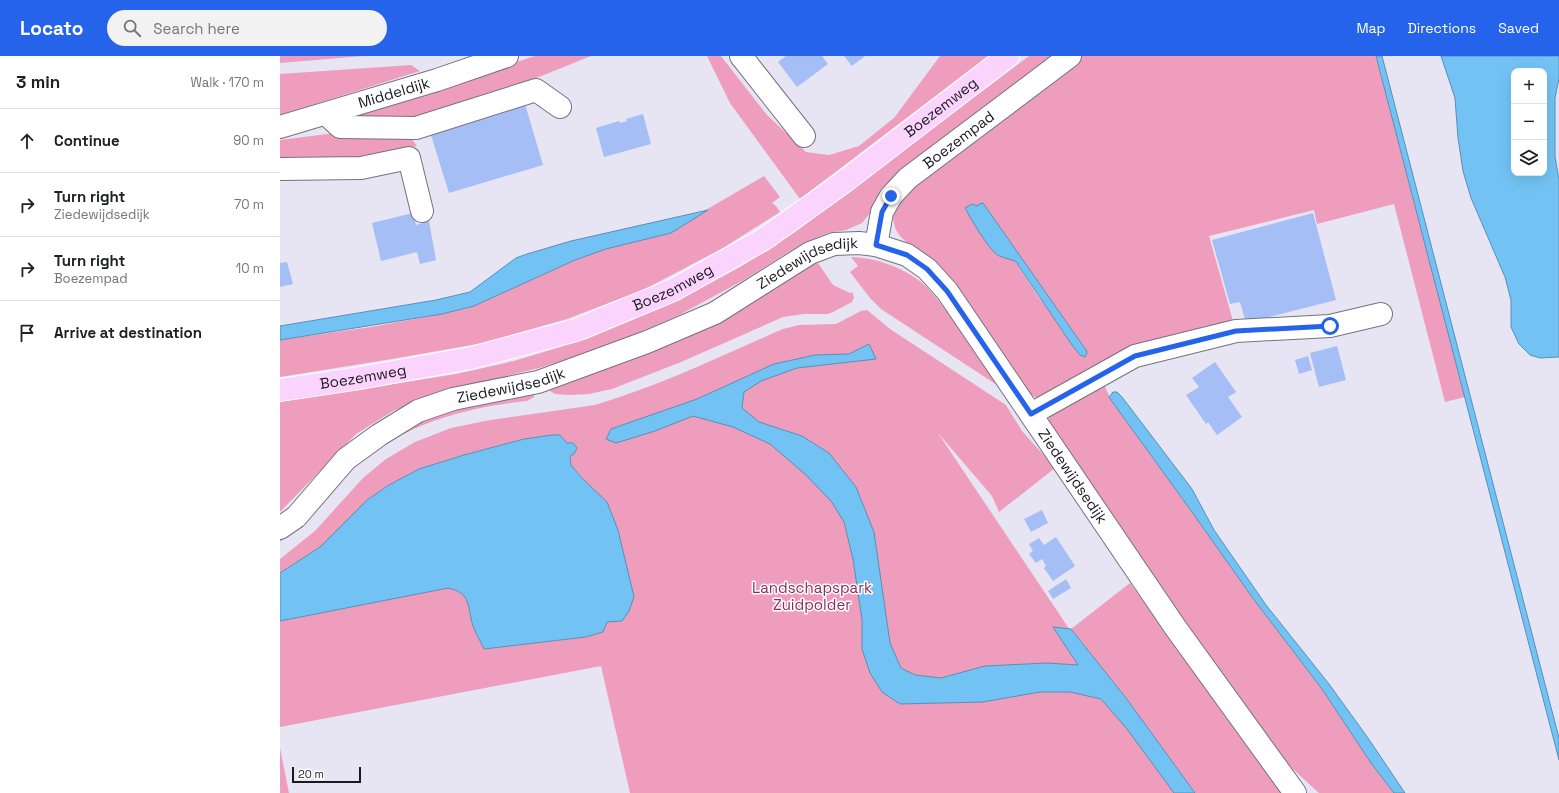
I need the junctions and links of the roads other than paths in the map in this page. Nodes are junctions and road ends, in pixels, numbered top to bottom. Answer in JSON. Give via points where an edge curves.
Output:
{"nodes":[{"id":1,"x":507,"y":56,"type":"edge"},
{"id":2,"x":741,"y":56,"type":"edge"},
{"id":3,"x":1008,"y":56,"type":"edge"},
{"id":4,"x":1070,"y":56,"type":"edge"},
{"id":5,"x":560,"y":107,"type":"dead end"},
{"id":6,"x":326,"y":114,"type":"junction"},
{"id":7,"x":280,"y":127,"type":"edge"},
{"id":8,"x":804,"y":136,"type":"dead end"},
{"id":9,"x":280,"y":169,"type":"edge"},
{"id":10,"x":422,"y":211,"type":"dead end"},
{"id":11,"x":876,"y":245,"type":"junction"},
{"id":12,"x":1381,"y":314,"type":"dead end"},
{"id":13,"x":280,"y":390,"type":"edge"},
{"id":14,"x":1031,"y":414,"type":"junction"},
{"id":15,"x":280,"y":528,"type":"edge"},
{"id":16,"x":1291,"y":788,"type":"edge"},
{"id":17,"x":1311,"y":793,"type":"edge"}],
"edges":[{"from":1,"to":6,"type":"street","name":"Middeldijk"},
{"from":2,"to":8,"type":"street"},
{"from":3,"to":13,"type":"main road","name":"Boezemweg","via":[[777,230],[673,290],[576,330],[471,358]]},
{"from":4,"to":11,"type":"street","name":"Boezempad","via":[[908,178],[891,196],[882,212]]},
{"from":5,"to":6,"type":"street","via":[[536,90],[416,128],[340,127]]},
{"from":6,"to":7,"type":"street","name":"Middeldijk"},
{"from":9,"to":10,"type":"street","via":[[361,168],[409,158]]},
{"from":11,"to":14,"type":"street","name":"Ziedewijdsedijk","via":[[907,255],[927,269],[947,291]]},
{"from":11,"to":15,"type":"street","name":"Ziedewijdsedijk","via":[[834,244],[810,253],[715,312],[647,342],[538,382],[453,399],[418,411],[346,459],[296,517]]},
{"from":12,"to":14,"type":"street","via":[[1330,326],[1236,331],[1135,356]]},
{"from":14,"to":16,"type":"street","name":"Ziedewijdsedijk","via":[[1175,627]]},
{"from":16,"to":17,"type":"street","via":[[1303,786]]}]}
